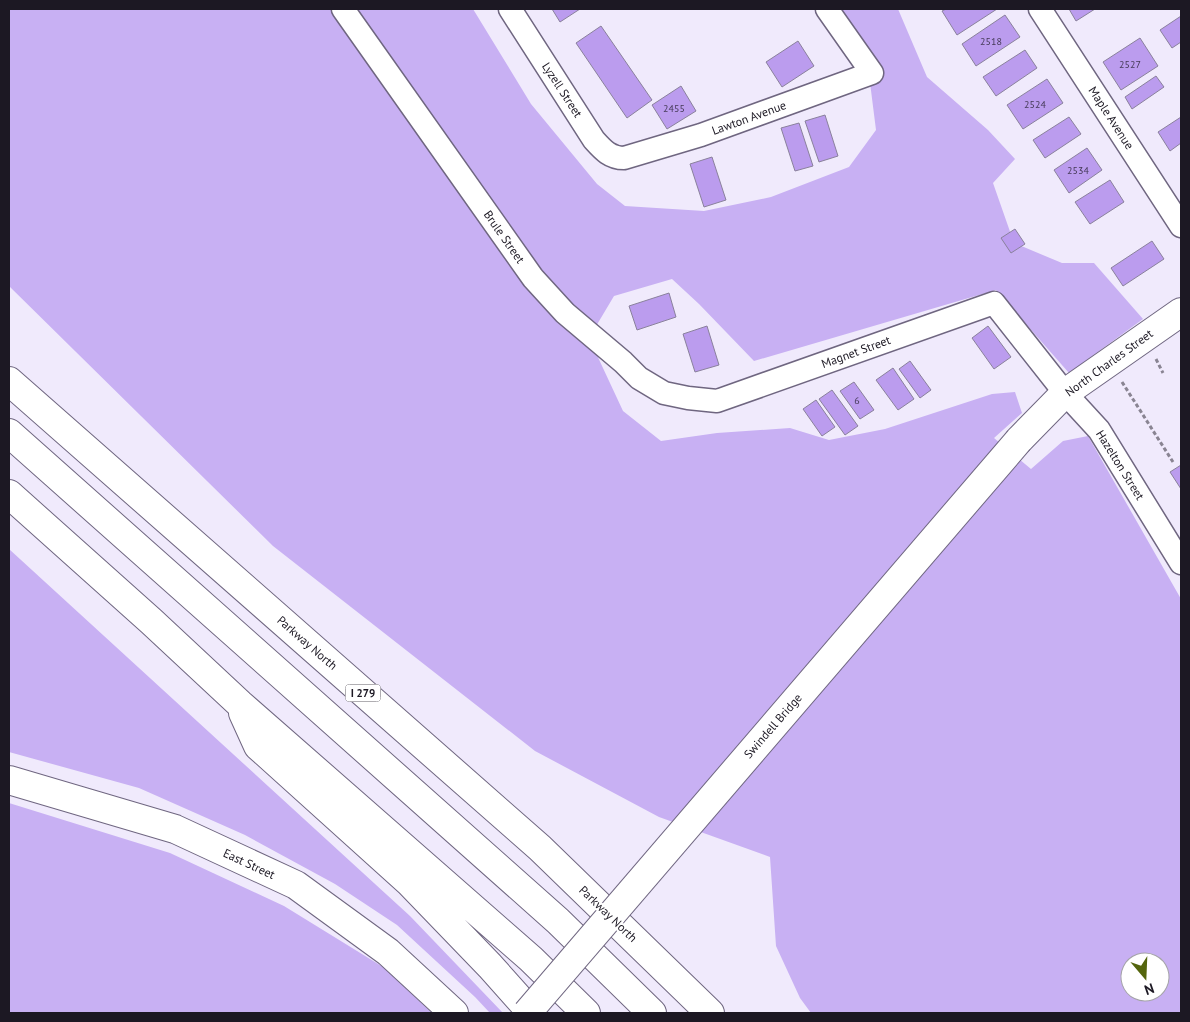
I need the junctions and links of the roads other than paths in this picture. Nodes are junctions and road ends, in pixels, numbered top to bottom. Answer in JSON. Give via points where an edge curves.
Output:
{"nodes":[{"id":1,"x":343,"y":9,"type":"edge"},
{"id":2,"x":510,"y":9,"type":"edge"},
{"id":3,"x":827,"y":9,"type":"edge"},
{"id":4,"x":1040,"y":9,"type":"edge"},
{"id":5,"x":624,"y":158,"type":"joint"},
{"id":6,"x":1181,"y":226,"type":"edge"},
{"id":7,"x":994,"y":303,"type":"joint"},
{"id":8,"x":1181,"y":312,"type":"edge"},
{"id":9,"x":9,"y":381,"type":"edge"},
{"id":10,"x":1066,"y":393,"type":"junction"},
{"id":11,"x":717,"y":401,"type":"joint"},
{"id":12,"x":9,"y":433,"type":"edge"},
{"id":13,"x":1019,"y":440,"type":"joint"},
{"id":14,"x":9,"y":494,"type":"edge"},
{"id":15,"x":1181,"y":563,"type":"edge"},
{"id":16,"x":240,"y":704,"type":"junction"},
{"id":17,"x":9,"y":780,"type":"edge"},
{"id":18,"x":454,"y":1013,"type":"edge"},
{"id":19,"x":527,"y":1013,"type":"edge"},
{"id":20,"x":532,"y":1013,"type":"edge"},
{"id":21,"x":586,"y":1013,"type":"edge"},
{"id":22,"x":652,"y":1013,"type":"edge"},
{"id":23,"x":710,"y":1013,"type":"edge"}],
"edges":[{"from":1,"to":11,"type":"street","name":"Brule Street","via":[[533,278],[565,313],[639,378],[664,393]]},
{"from":2,"to":5,"type":"street","name":"Lyzell Street","via":[[594,140],[609,154]]},
{"from":3,"to":5,"type":"street","name":"Lawton Avenue","via":[[872,74],[702,135]]},
{"from":4,"to":6,"type":"street","name":"Maple Avenue"},
{"from":7,"to":10,"type":"street","name":"Hazelton Street"},
{"from":7,"to":11,"type":"street","name":"Magnet Street"},
{"from":8,"to":10,"type":"main road","name":"North Charles Street"},
{"from":9,"to":23,"type":"main road","name":"Parkway North","number":"I 279","via":[[540,848]]},
{"from":10,"to":13,"type":"main road","name":"North Charles Street"},
{"from":10,"to":15,"type":"street","name":"Hazelton Street","via":[[1099,430]]},
{"from":12,"to":22,"type":"main road","via":[[558,921]]},
{"from":13,"to":19,"type":"main road","name":"Swindell Bridge","bridge":true},
{"from":14,"to":16,"type":"main road"},
{"from":16,"to":20,"type":"main road","via":[[258,746],[408,882]]},
{"from":16,"to":21,"type":"main road","via":[[524,953]]},
{"from":17,"to":18,"type":"main road","name":"East Street","via":[[175,829],[296,885],[388,952]]}]}
